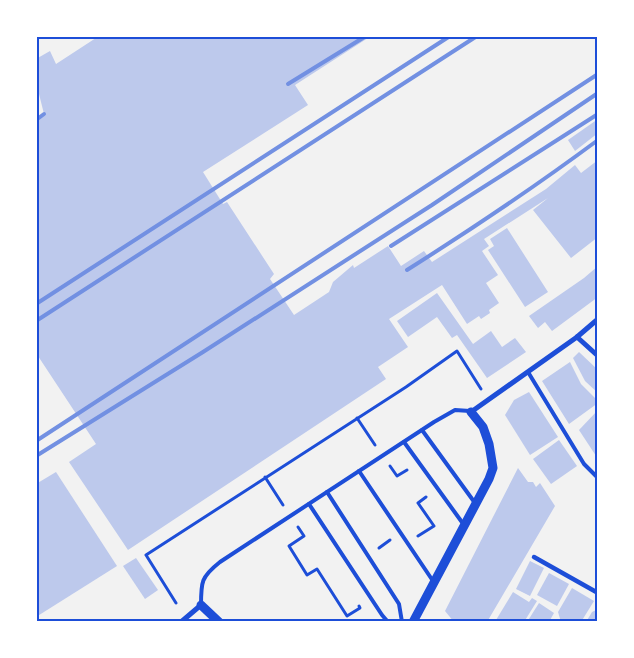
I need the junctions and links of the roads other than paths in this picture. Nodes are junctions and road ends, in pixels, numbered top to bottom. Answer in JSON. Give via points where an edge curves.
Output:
{"nodes":[{"id":1,"x":598,"y":319,"type":"edge"},
{"id":2,"x":577,"y":336,"type":"junction"},
{"id":3,"x":598,"y":356,"type":"edge"},
{"id":4,"x":528,"y":372,"type":"junction"},
{"id":5,"x":471,"y":412,"type":"junction"},
{"id":6,"x":422,"y":430,"type":"junction"},
{"id":7,"x":404,"y":442,"type":"junction"},
{"id":8,"x":360,"y":471,"type":"junction"},
{"id":9,"x":598,"y":478,"type":"edge"},
{"id":10,"x":327,"y":492,"type":"junction"},
{"id":11,"x":309,"y":504,"type":"junction"},
{"id":12,"x":476,"y":505,"type":"junction"},
{"id":13,"x":464,"y":526,"type":"junction"},
{"id":14,"x":534,"y":556,"type":"dead end"},
{"id":15,"x":434,"y":582,"type":"junction"},
{"id":16,"x":598,"y":593,"type":"edge"},
{"id":17,"x":202,"y":605,"type":"junction"},
{"id":18,"x":181,"y":622,"type":"edge"},
{"id":19,"x":218,"y":622,"type":"edge"},
{"id":20,"x":388,"y":622,"type":"edge"},
{"id":21,"x":402,"y":622,"type":"edge"},
{"id":22,"x":412,"y":622,"type":"edge"}],
"edges":[{"from":1,"to":2,"type":"street"},
{"from":2,"to":3,"type":"street"},
{"from":2,"to":4,"type":"street"},
{"from":4,"to":5,"type":"street"},
{"from":4,"to":9,"type":"lane","via":[[584,464]]},
{"from":5,"to":6,"type":"lane","via":[[455,410]]},
{"from":5,"to":12,"type":"street","via":[[483,427],[493,468]]},
{"from":6,"to":7,"type":"lane"},
{"from":6,"to":12,"type":"lane"},
{"from":7,"to":8,"type":"lane"},
{"from":7,"to":13,"type":"lane"},
{"from":8,"to":10,"type":"lane"},
{"from":8,"to":15,"type":"lane"},
{"from":10,"to":11,"type":"lane"},
{"from":10,"to":21,"type":"lane","via":[[399,604]]},
{"from":11,"to":17,"type":"lane","via":[[210,571],[201,583]]},
{"from":11,"to":20,"type":"lane"},
{"from":12,"to":13,"type":"street"},
{"from":13,"to":15,"type":"street"},
{"from":14,"to":16,"type":"street"},
{"from":15,"to":22,"type":"street"},
{"from":17,"to":18,"type":"street"},
{"from":17,"to":19,"type":"street"}]}
